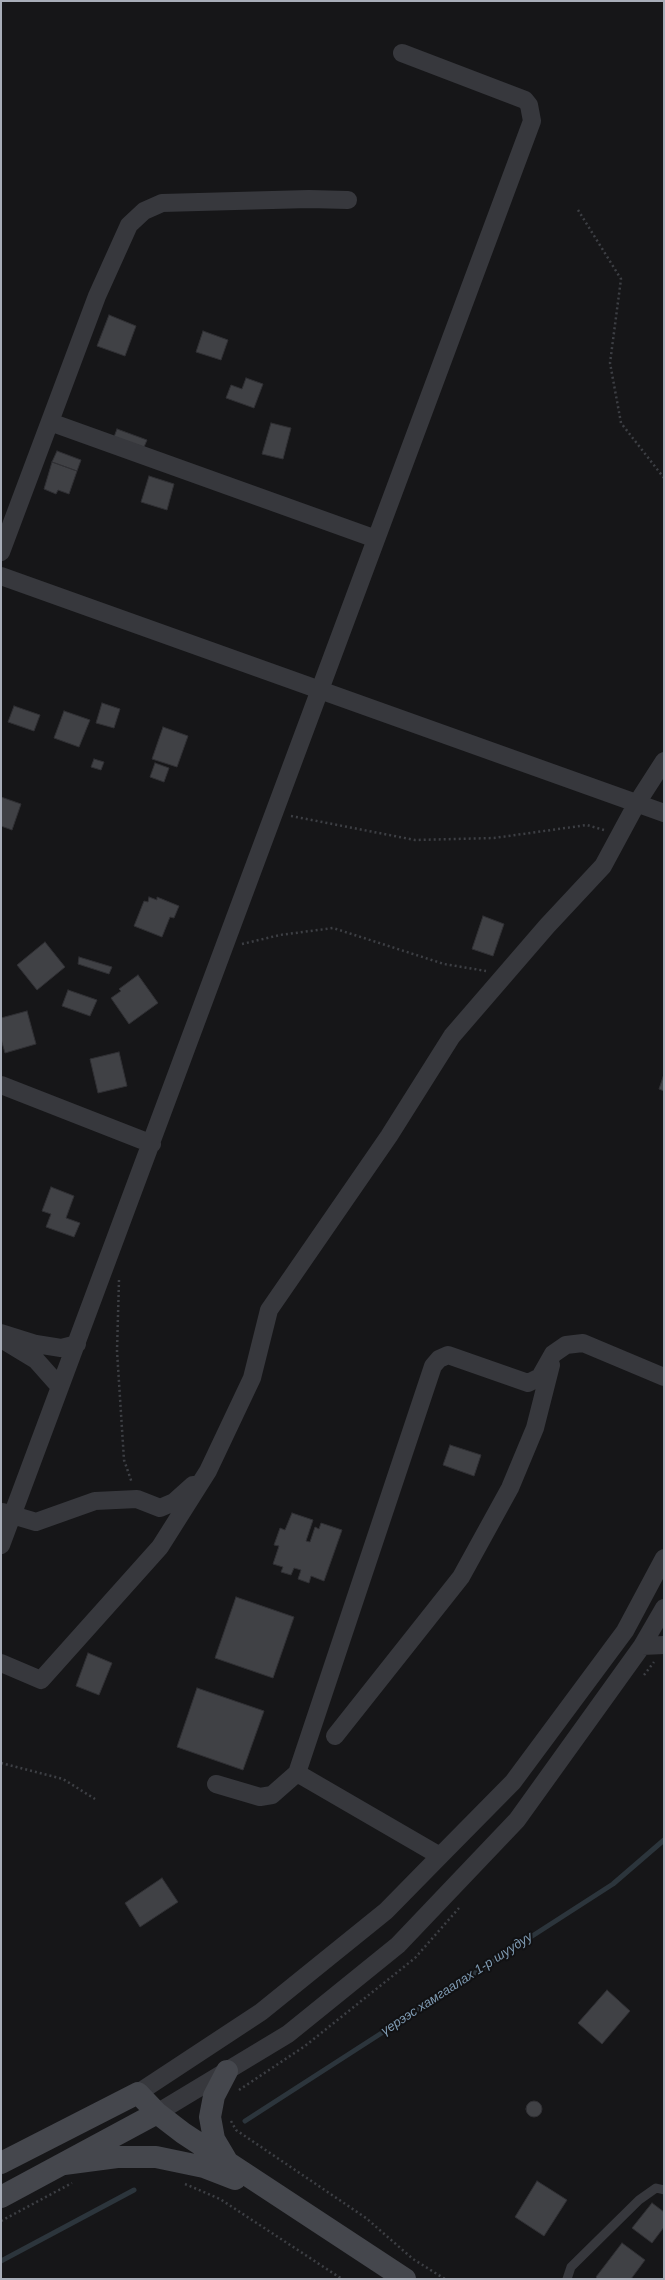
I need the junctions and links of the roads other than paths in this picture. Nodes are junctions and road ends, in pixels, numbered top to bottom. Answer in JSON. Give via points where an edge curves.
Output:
{"nodes":[{"id":1,"x":402,"y":53,"type":"dead end"},
{"id":2,"x":348,"y":200,"type":"dead end"},
{"id":3,"x":50,"y":422,"type":"junction"},
{"id":4,"x":376,"y":539,"type":"junction"},
{"id":5,"x":1,"y":552,"type":"edge"},
{"id":6,"x":1,"y":576,"type":"edge"},
{"id":7,"x":320,"y":691,"type":"junction"},
{"id":8,"x":664,"y":761,"type":"edge"},
{"id":9,"x":637,"y":803,"type":"junction"},
{"id":10,"x":664,"y":813,"type":"edge"},
{"id":11,"x":1,"y":1085,"type":"edge"},
{"id":12,"x":152,"y":1144,"type":"junction"},
{"id":13,"x":1,"y":1333,"type":"edge"},
{"id":14,"x":1,"y":1339,"type":"edge"},
{"id":15,"x":77,"y":1344,"type":"junction"},
{"id":16,"x":553,"y":1354,"type":"junction"},
{"id":17,"x":664,"y":1377,"type":"edge"},
{"id":18,"x":60,"y":1387,"type":"junction"},
{"id":19,"x":208,"y":1472,"type":"junction"},
{"id":20,"x":6,"y":1513,"type":"edge"},
{"id":21,"x":1,"y":1545,"type":"edge"},
{"id":22,"x":664,"y":1558,"type":"edge"},
{"id":23,"x":664,"y":1608,"type":"edge"},
{"id":24,"x":642,"y":1646,"type":"junction"},
{"id":25,"x":662,"y":1650,"type":"edge"},
{"id":26,"x":1,"y":1663,"type":"edge"},
{"id":27,"x":335,"y":1736,"type":"dead end"},
{"id":28,"x":297,"y":1773,"type":"junction"},
{"id":29,"x":216,"y":1784,"type":"dead end"},
{"id":30,"x":440,"y":1856,"type":"junction"},
{"id":31,"x":227,"y":2071,"type":"junction"},
{"id":32,"x":138,"y":2093,"type":"junction"},
{"id":33,"x":157,"y":2112,"type":"junction"},
{"id":34,"x":1,"y":2163,"type":"edge"},
{"id":35,"x":228,"y":2163,"type":"junction"},
{"id":36,"x":69,"y":2173,"type":"junction"},
{"id":37,"x":664,"y":2183,"type":"edge"},
{"id":38,"x":660,"y":2189,"type":"edge"},
{"id":39,"x":275,"y":2194,"type":"junction"},
{"id":40,"x":1,"y":2197,"type":"edge"},
{"id":41,"x":405,"y":2279,"type":"edge"},
{"id":42,"x":567,"y":2279,"type":"edge"}],
"edges":[{"from":1,"to":4,"type":"street","via":[[525,100],[529,104],[532,121]]},
{"from":2,"to":3,"type":"street","via":[[162,203],[144,211],[129,225],[97,296]]},
{"from":3,"to":4,"type":"street"},
{"from":3,"to":5,"type":"street"},
{"from":4,"to":7,"type":"street"},
{"from":6,"to":7,"type":"street"},
{"from":7,"to":9,"type":"street"},
{"from":7,"to":12,"type":"street"},
{"from":8,"to":9,"type":"street"},
{"from":9,"to":10,"type":"street"},
{"from":9,"to":19,"type":"street","via":[[603,866],[452,1036],[385,1142],[268,1310],[252,1378]]},
{"from":11,"to":12,"type":"street"},
{"from":12,"to":15,"type":"street"},
{"from":13,"to":15,"type":"street","via":[[36,1344],[61,1348]]},
{"from":14,"to":18,"type":"street","via":[[36,1360]]},
{"from":15,"to":18,"type":"street"},
{"from":16,"to":17,"type":"street","via":[[566,1345],[582,1343]]},
{"from":16,"to":27,"type":"street","via":[[535,1428],[510,1488],[461,1576]]},
{"from":16,"to":28,"type":"street","via":[[540,1377],[528,1383],[448,1355],[439,1359],[434,1366]]},
{"from":18,"to":20,"type":"street"},
{"from":19,"to":20,"type":"street","via":[[174,1502],[160,1508],[137,1499],[95,1501],[36,1522]]},
{"from":19,"to":26,"type":"street","via":[[160,1547],[41,1680]]},
{"from":20,"to":21,"type":"street"},
{"from":22,"to":30,"type":"street","via":[[625,1631],[513,1782]]},
{"from":23,"to":24,"type":"street"},
{"from":24,"to":25,"type":"street"},
{"from":24,"to":31,"type":"street","via":[[517,1820],[398,1945],[288,2034]]},
{"from":28,"to":29,"type":"street","via":[[272,1795],[260,1797]]},
{"from":28,"to":30,"type":"street"},
{"from":30,"to":32,"type":"street","via":[[386,1911],[261,2012]]},
{"from":31,"to":33,"type":"street"},
{"from":31,"to":35,"type":"street","via":[[214,2096],[210,2117],[214,2139]]},
{"from":32,"to":33,"type":"street"},
{"from":32,"to":34,"type":"street"},
{"from":33,"to":35,"type":"street","via":[[183,2134]]},
{"from":33,"to":36,"type":"street"},
{"from":35,"to":39,"type":"street"},
{"from":36,"to":39,"type":"street","via":[[117,2157],[156,2157],[204,2167]]},
{"from":36,"to":40,"type":"street"},
{"from":37,"to":38,"type":"lane"},
{"from":38,"to":42,"type":"lane","via":[[639,2200],[570,2267]]},
{"from":39,"to":41,"type":"street"}]}
